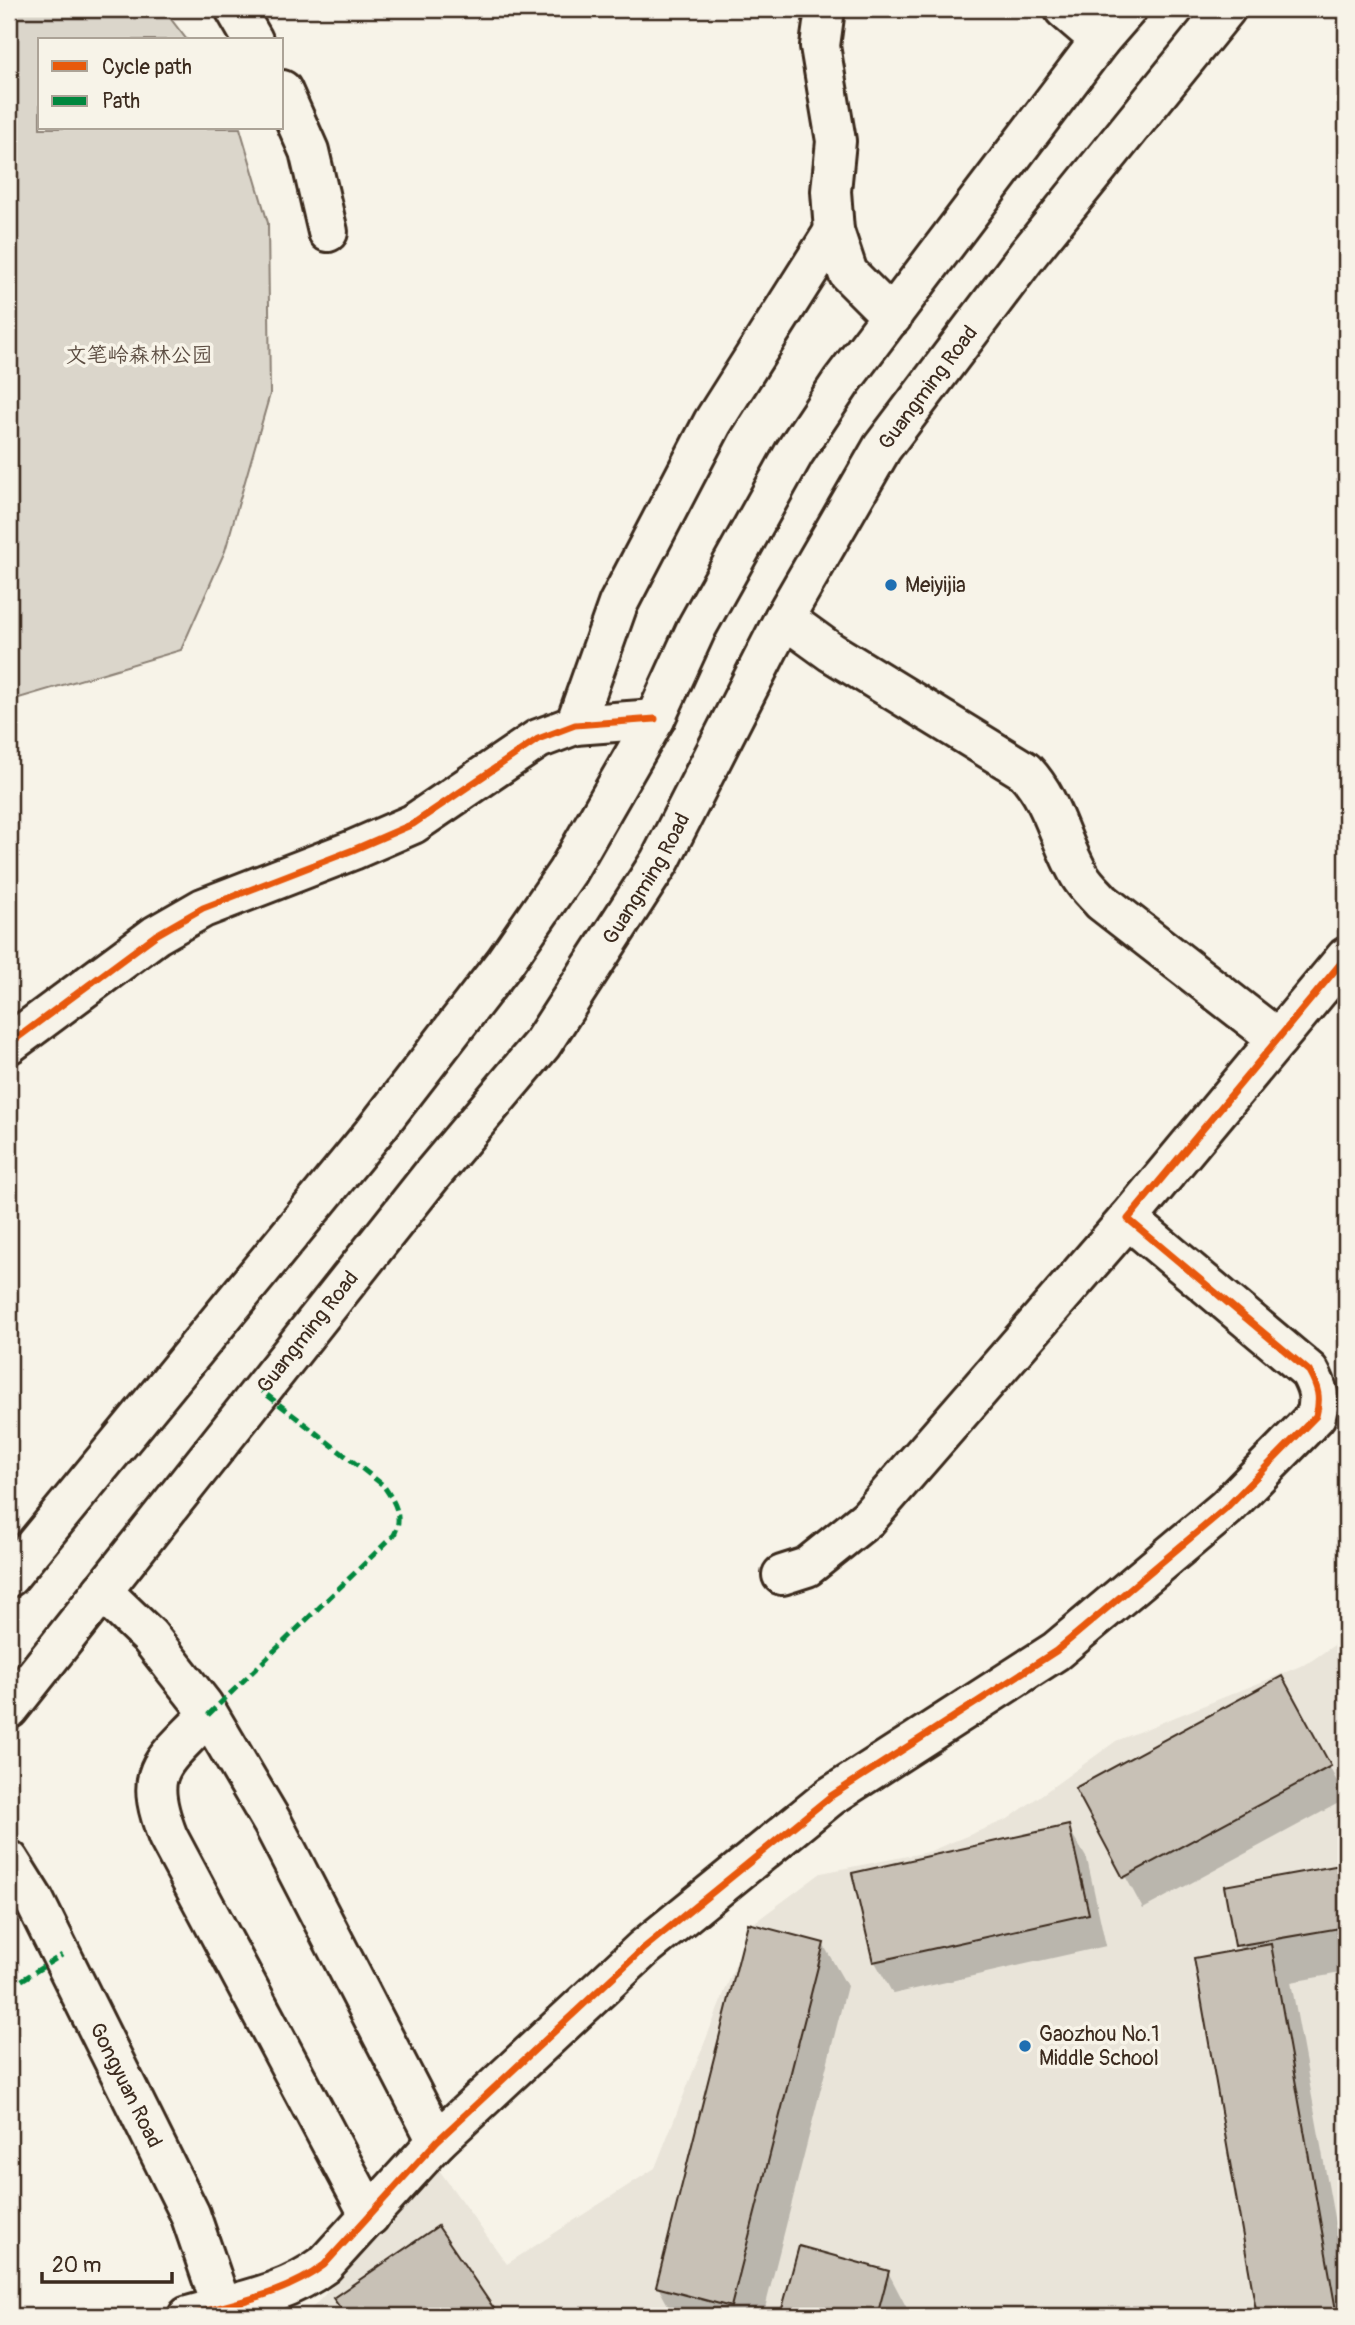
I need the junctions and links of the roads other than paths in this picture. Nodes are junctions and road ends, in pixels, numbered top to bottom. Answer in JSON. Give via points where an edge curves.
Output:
{"nodes":[{"id":1,"x":235,"y":9,"type":"edge"},
{"id":2,"x":825,"y":9,"type":"edge"},
{"id":3,"x":1065,"y":9,"type":"edge"},
{"id":4,"x":1127,"y":9,"type":"edge"},
{"id":5,"x":1226,"y":9,"type":"edge"},
{"id":6,"x":252,"y":38,"type":"edge"},
{"id":7,"x":1100,"y":40,"type":"junction"},
{"id":8,"x":284,"y":95,"type":"edge"},
{"id":9,"x":834,"y":231,"type":"junction"},
{"id":10,"x":328,"y":232,"type":"dead end"},
{"id":11,"x":892,"y":317,"type":"junction"},
{"id":12,"x":784,"y":618,"type":"junction"},
{"id":13,"x":655,"y":719,"type":"junction"},
{"id":14,"x":575,"y":725,"type":"junction"},
{"id":15,"x":1346,"y":957,"type":"edge"},
{"id":16,"x":1278,"y":1039,"type":"junction"},
{"id":17,"x":9,"y":1044,"type":"edge"},
{"id":18,"x":1128,"y":1219,"type":"junction"},
{"id":19,"x":782,"y":1575,"type":"dead end"},
{"id":20,"x":9,"y":1577,"type":"edge"},
{"id":21,"x":102,"y":1591,"type":"junction"},
{"id":22,"x":9,"y":1709,"type":"edge"},
{"id":23,"x":208,"y":1715,"type":"junction"},
{"id":24,"x":9,"y":1860,"type":"edge"},
{"id":25,"x":437,"y":2141,"type":"junction"},
{"id":26,"x":370,"y":2216,"type":"junction"},
{"id":27,"x":212,"y":2313,"type":"edge"}],
"edges":[{"from":1,"to":6,"type":"street"},
{"from":2,"to":9,"type":"street","via":[[820,46],[836,141],[831,191]]},
{"from":3,"to":7,"type":"street"},
{"from":4,"to":7,"type":"street"},
{"from":5,"to":12,"type":"street","name":"Guangming Road","via":[[1029,253],[882,448]]},
{"from":7,"to":11,"type":"street"},
{"from":8,"to":10,"type":"street","via":[[309,151]]},
{"from":9,"to":11,"type":"street","via":[[848,273]]},
{"from":9,"to":14,"type":"street","via":[[694,458],[618,604]]},
{"from":11,"to":13,"type":"street","via":[[842,380],[756,517],[697,627]]},
{"from":12,"to":16,"type":"street","via":[[831,652],[1025,771],[1051,806],[1082,879],[1102,901]]},
{"from":12,"to":21,"type":"street","name":"Guangming Road","via":[[660,861],[541,1044]]},
{"from":13,"to":14,"type":"street"},
{"from":13,"to":20,"type":"street","via":[[567,872],[505,962],[364,1144]]},
{"from":14,"to":17,"type":"street","via":[[538,739],[389,836],[203,908],[156,935]]},
{"from":15,"to":16,"type":"street"},
{"from":16,"to":18,"type":"street"},
{"from":18,"to":19,"type":"street","via":[[868,1518],[807,1567]]},
{"from":18,"to":25,"type":"street","via":[[1309,1371],[1320,1403],[1316,1416],[1226,1508],[1056,1651],[831,1796],[644,1948]]},
{"from":21,"to":22,"type":"street","name":"Guangming Road"},
{"from":21,"to":23,"type":"street","via":[[165,1654]]},
{"from":23,"to":25,"type":"street","via":[[272,1822]]},
{"from":23,"to":26,"type":"street","via":[[164,1762],[156,1778],[155,1804],[168,1837]]},
{"from":24,"to":27,"type":"street","name":"Gongyuan Road","via":[[34,1899],[190,2214]]},
{"from":25,"to":26,"type":"street"},
{"from":26,"to":27,"type":"street","via":[[307,2278]]}]}
